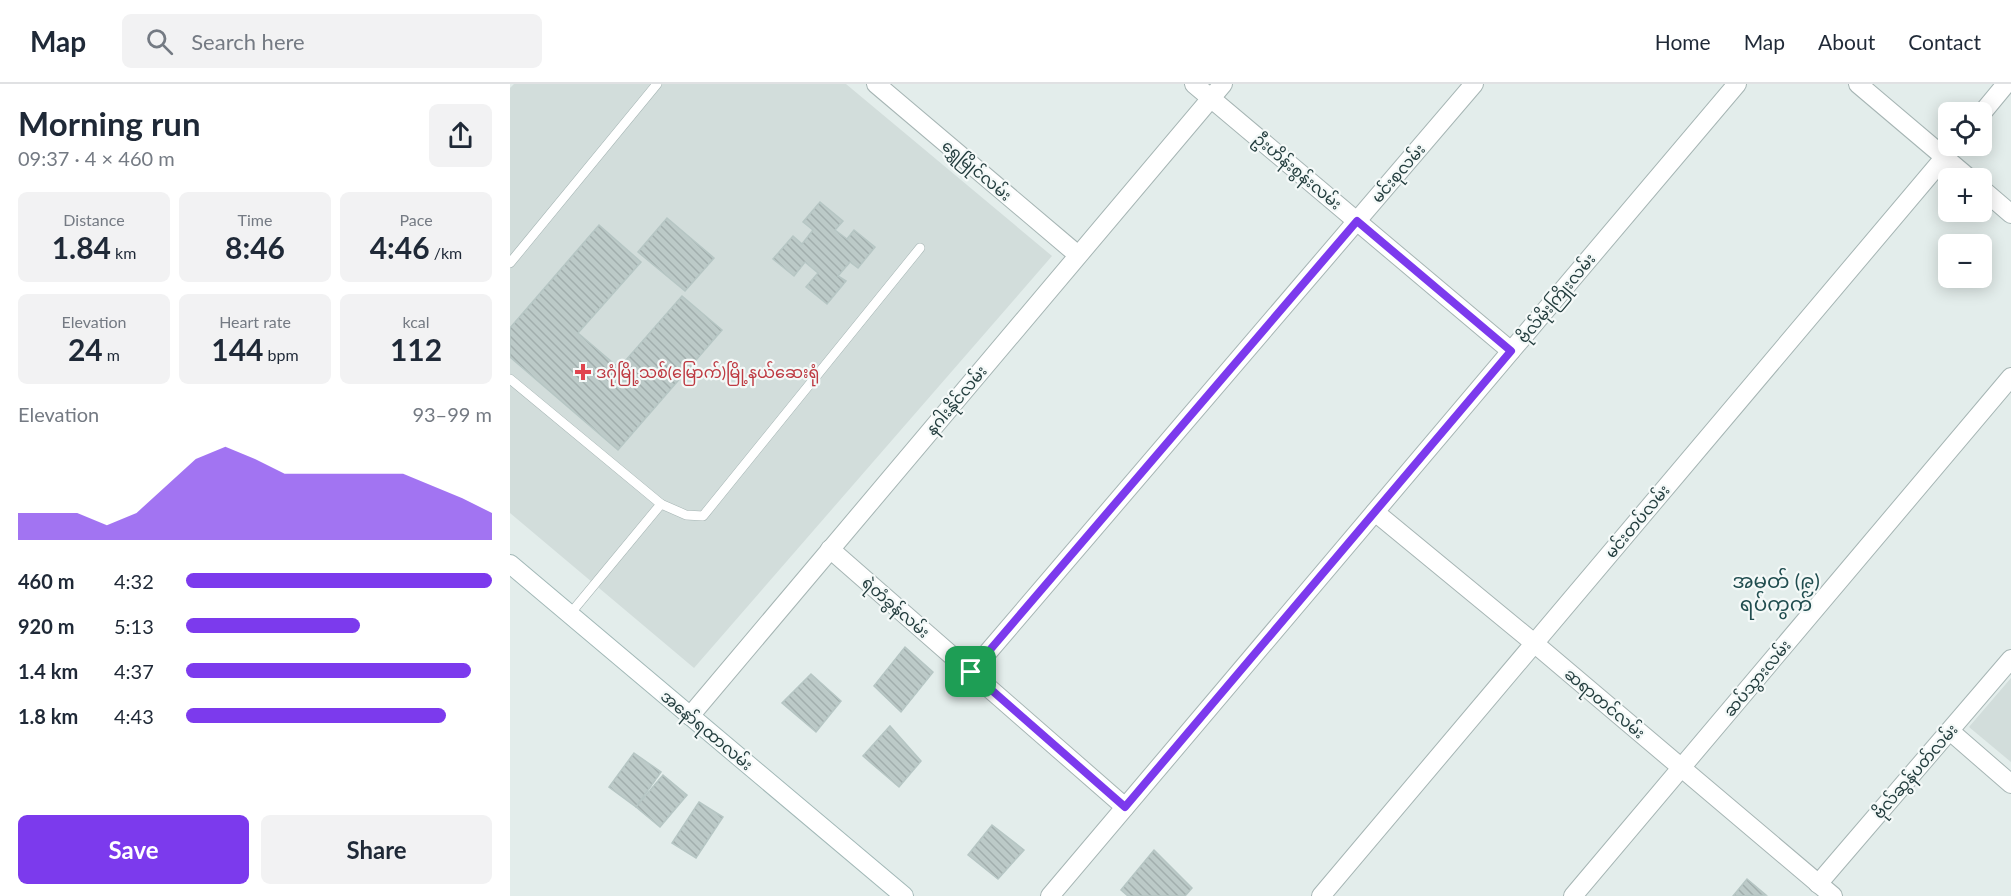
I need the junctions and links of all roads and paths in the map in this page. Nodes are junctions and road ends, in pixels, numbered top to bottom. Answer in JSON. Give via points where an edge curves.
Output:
{"nodes":[{"id":1,"x":657,"y":84,"type":"edge"},
{"id":2,"x":876,"y":84,"type":"edge"},
{"id":3,"x":1194,"y":84,"type":"edge"},
{"id":4,"x":1223,"y":84,"type":"edge"},
{"id":5,"x":1474,"y":84,"type":"edge"},
{"id":6,"x":1737,"y":84,"type":"edge"},
{"id":7,"x":1858,"y":84,"type":"edge"},
{"id":8,"x":2006,"y":84,"type":"edge"},
{"id":9,"x":1211,"y":98,"type":"junction"},
{"id":10,"x":1991,"y":102,"type":"edge"},
{"id":11,"x":1938,"y":143,"type":"edge"},
{"id":12,"x":1945,"y":156,"type":"edge"},
{"id":13,"x":1992,"y":198,"type":"edge"},
{"id":14,"x":2011,"y":214,"type":"edge"},
{"id":15,"x":1357,"y":221,"type":"junction"},
{"id":16,"x":920,"y":248,"type":"dead end"},
{"id":17,"x":1078,"y":255,"type":"junction"},
{"id":18,"x":510,"y":262,"type":"edge"},
{"id":19,"x":1511,"y":351,"type":"junction"},
{"id":20,"x":2011,"y":377,"type":"edge"},
{"id":21,"x":510,"y":379,"type":"edge"},
{"id":22,"x":661,"y":504,"type":"junction"},
{"id":23,"x":1375,"y":512,"type":"junction"},
{"id":24,"x":830,"y":549,"type":"junction"},
{"id":25,"x":510,"y":564,"type":"edge"},
{"id":26,"x":570,"y":615,"type":"junction"},
{"id":27,"x":1534,"y":643,"type":"junction"},
{"id":28,"x":2011,"y":659,"type":"edge"},
{"id":29,"x":971,"y":672,"type":"junction"},
{"id":30,"x":690,"y":716,"type":"junction"},
{"id":31,"x":1950,"y":731,"type":"junction"},
{"id":32,"x":1682,"y":768,"type":"junction"},
{"id":33,"x":2011,"y":784,"type":"edge"},
{"id":34,"x":1125,"y":807,"type":"junction"},
{"id":35,"x":1818,"y":884,"type":"junction"},
{"id":36,"x":904,"y":896,"type":"edge"},
{"id":37,"x":1050,"y":896,"type":"edge"},
{"id":38,"x":1321,"y":896,"type":"edge"},
{"id":39,"x":1573,"y":896,"type":"edge"},
{"id":40,"x":1833,"y":896,"type":"edge"}],
"edges":[{"from":1,"to":18,"type":"lane"},
{"from":2,"to":17,"type":"street","name":"ရွှေမြိုင်လမ်း"},
{"from":3,"to":9,"type":"street","name":"ဦးဟိန်းစွန်းလမ်း"},
{"from":4,"to":9,"type":"street","name":"နဂါးနိုင်လမ်း"},
{"from":5,"to":15,"type":"street","name":"မင်းစုလမ်း"},
{"from":6,"to":19,"type":"street","name":"ဗိုလ်မိုးကြိုးလမ်း"},
{"from":7,"to":11,"type":"street"},
{"from":8,"to":10,"type":"street"},
{"from":9,"to":15,"type":"street","name":"ဦးဟိန်းစွန်းလမ်း"},
{"from":9,"to":17,"type":"street","name":"နဂါးနိုင်လမ်း"},
{"from":12,"to":27,"type":"street","name":"မင်းတပ်လမ်း"},
{"from":13,"to":14,"type":"street"},
{"from":15,"to":19,"type":"street","name":"ဦးဟိန်းစွန်းလမ်း"},
{"from":15,"to":29,"type":"street","name":"မင်းစုလမ်း"},
{"from":16,"to":22,"type":"lane","via":[[703,516],[686,515]]},
{"from":17,"to":24,"type":"street","name":"နဂါးနိုင်လမ်း"},
{"from":19,"to":23,"type":"street","name":"ဗိုလ်မိုးကြိုးလမ်း"},
{"from":20,"to":32,"type":"street","name":"ဆပ်သွားလမ်း"},
{"from":21,"to":22,"type":"lane"},
{"from":22,"to":26,"type":"lane"},
{"from":23,"to":27,"type":"street","name":"ဆရာတင်လမ်း"},
{"from":23,"to":34,"type":"street","name":"ဗိုလ်မိုးကြိုးလမ်း"},
{"from":24,"to":29,"type":"street","name":"ရဲတံခွန်လမ်း"},
{"from":24,"to":30,"type":"street","name":"နဂါးနိုင်လမ်း"},
{"from":25,"to":26,"type":"street","name":"အနော်ရထာလမ်း"},
{"from":26,"to":30,"type":"street","name":"အနော်ရထာလမ်း"},
{"from":27,"to":32,"type":"street","name":"ဆရာတင်လမ်း"},
{"from":27,"to":38,"type":"street","name":"မင်းတပ်လမ်း"},
{"from":28,"to":31,"type":"street","name":"ဗိုလ်ဆွန်ပတ်လမ်း"},
{"from":29,"to":34,"type":"street","name":"ရဲတံခွန်လမ်း"},
{"from":30,"to":36,"type":"street","name":"အနော်ရထာလမ်း"},
{"from":31,"to":33,"type":"street"},
{"from":31,"to":35,"type":"street","name":"ဗိုလ်ဆွန်ပတ်လမ်း"},
{"from":32,"to":35,"type":"street","name":"ဆရာတင်လမ်း"},
{"from":32,"to":39,"type":"street","name":"ဆပ်သွားလမ်း"},
{"from":34,"to":37,"type":"street","name":"ဗိုလ်မိုးကြိုးလမ်း"},
{"from":35,"to":40,"type":"street","name":"ဆရာတင်လမ်း"}]}
